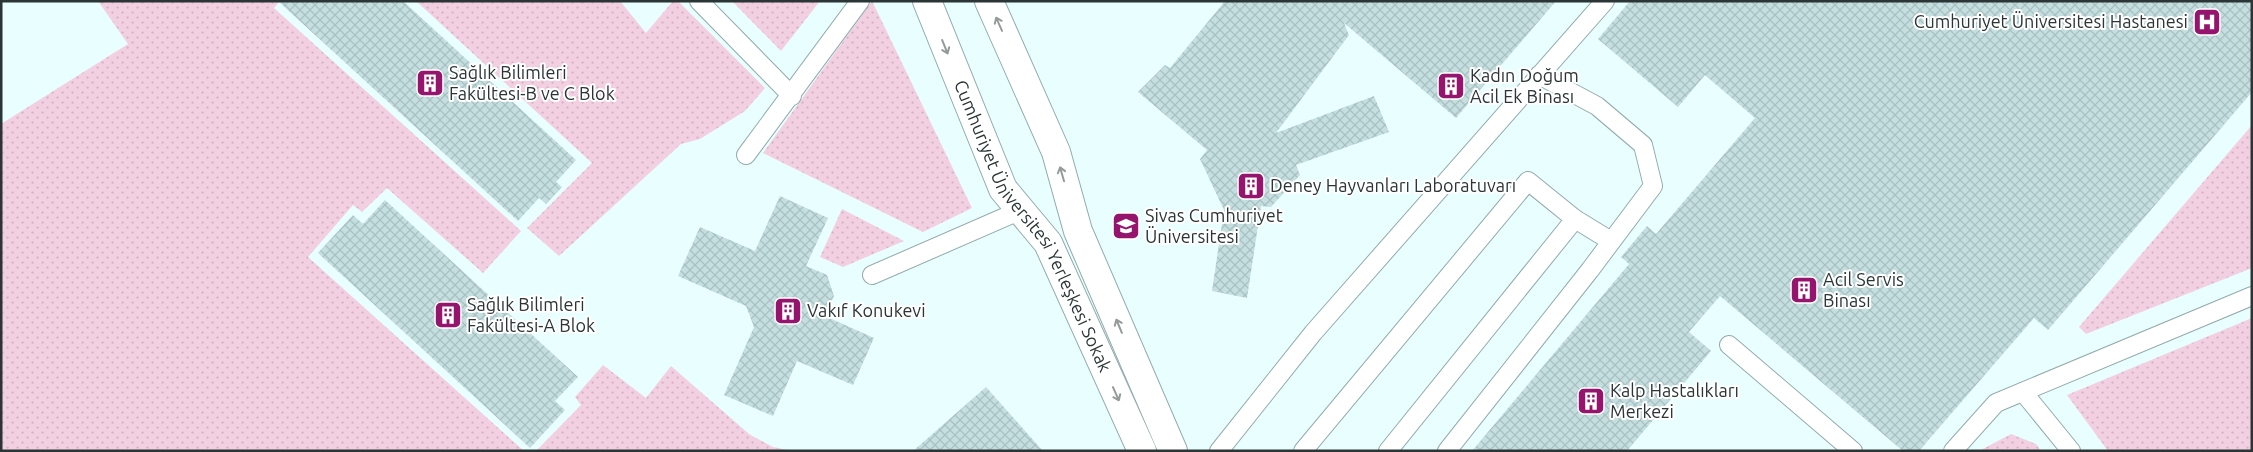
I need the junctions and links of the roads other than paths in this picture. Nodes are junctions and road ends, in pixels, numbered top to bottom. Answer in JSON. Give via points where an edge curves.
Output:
{"nodes":[{"id":1,"x":699,"y":1,"type":"edge"},
{"id":2,"x":860,"y":1,"type":"edge"},
{"id":3,"x":927,"y":1,"type":"edge"},
{"id":4,"x":989,"y":1,"type":"edge"},
{"id":5,"x":1605,"y":1,"type":"edge"},
{"id":6,"x":1539,"y":75,"type":"junction"},
{"id":7,"x":792,"y":96,"type":"junction"},
{"id":8,"x":746,"y":155,"type":"dead end"},
{"id":9,"x":1019,"y":211,"type":"junction"},
{"id":10,"x":1575,"y":219,"type":"junction"},
{"id":11,"x":1611,"y":241,"type":"junction"},
{"id":12,"x":872,"y":275,"type":"dead end"},
{"id":13,"x":2252,"y":296,"type":"edge"},
{"id":14,"x":1729,"y":345,"type":"dead end"},
{"id":15,"x":2023,"y":392,"type":"junction"},
{"id":16,"x":1957,"y":448,"type":"edge"},
{"id":17,"x":1142,"y":451,"type":"edge"},
{"id":18,"x":1173,"y":451,"type":"edge"},
{"id":19,"x":1219,"y":451,"type":"edge"},
{"id":20,"x":1303,"y":451,"type":"edge"},
{"id":21,"x":1388,"y":451,"type":"edge"},
{"id":22,"x":1447,"y":451,"type":"edge"},
{"id":23,"x":1853,"y":451,"type":"edge"},
{"id":24,"x":2071,"y":451,"type":"edge"}],
"edges":[{"from":1,"to":7,"type":"lane"},
{"from":2,"to":7,"type":"lane"},
{"from":3,"to":9,"type":"street","name":"Cumhuriyet Üniversitesi Yerleşkesi Sokak","one_way":true,"via":[[1002,189]]},
{"from":18,"to":4,"type":"street","name":"Cumhuriyet Üniversitesi Yerleşkesi Sokak","one_way":true,"via":[[1078,231],[1056,152]]},
{"from":5,"to":6,"type":"lane"},
{"from":6,"to":11,"type":"lane","via":[[1597,106],[1643,145],[1653,186]]},
{"from":6,"to":19,"type":"lane","via":[[1313,333]]},
{"from":7,"to":8,"type":"lane"},
{"from":9,"to":12,"type":"lane"},
{"from":9,"to":17,"type":"street","name":"Cumhuriyet Üniversitesi Yerleşkesi Sokak","one_way":true,"via":[[1048,243]]},
{"from":10,"to":11,"type":"lane"},
{"from":10,"to":20,"type":"lane","via":[[1528,181]]},
{"from":10,"to":21,"type":"lane"},
{"from":11,"to":22,"type":"lane"},
{"from":13,"to":15,"type":"lane"},
{"from":14,"to":23,"type":"lane"},
{"from":15,"to":16,"type":"lane","via":[[1996,403]]},
{"from":15,"to":24,"type":"lane"}]}
